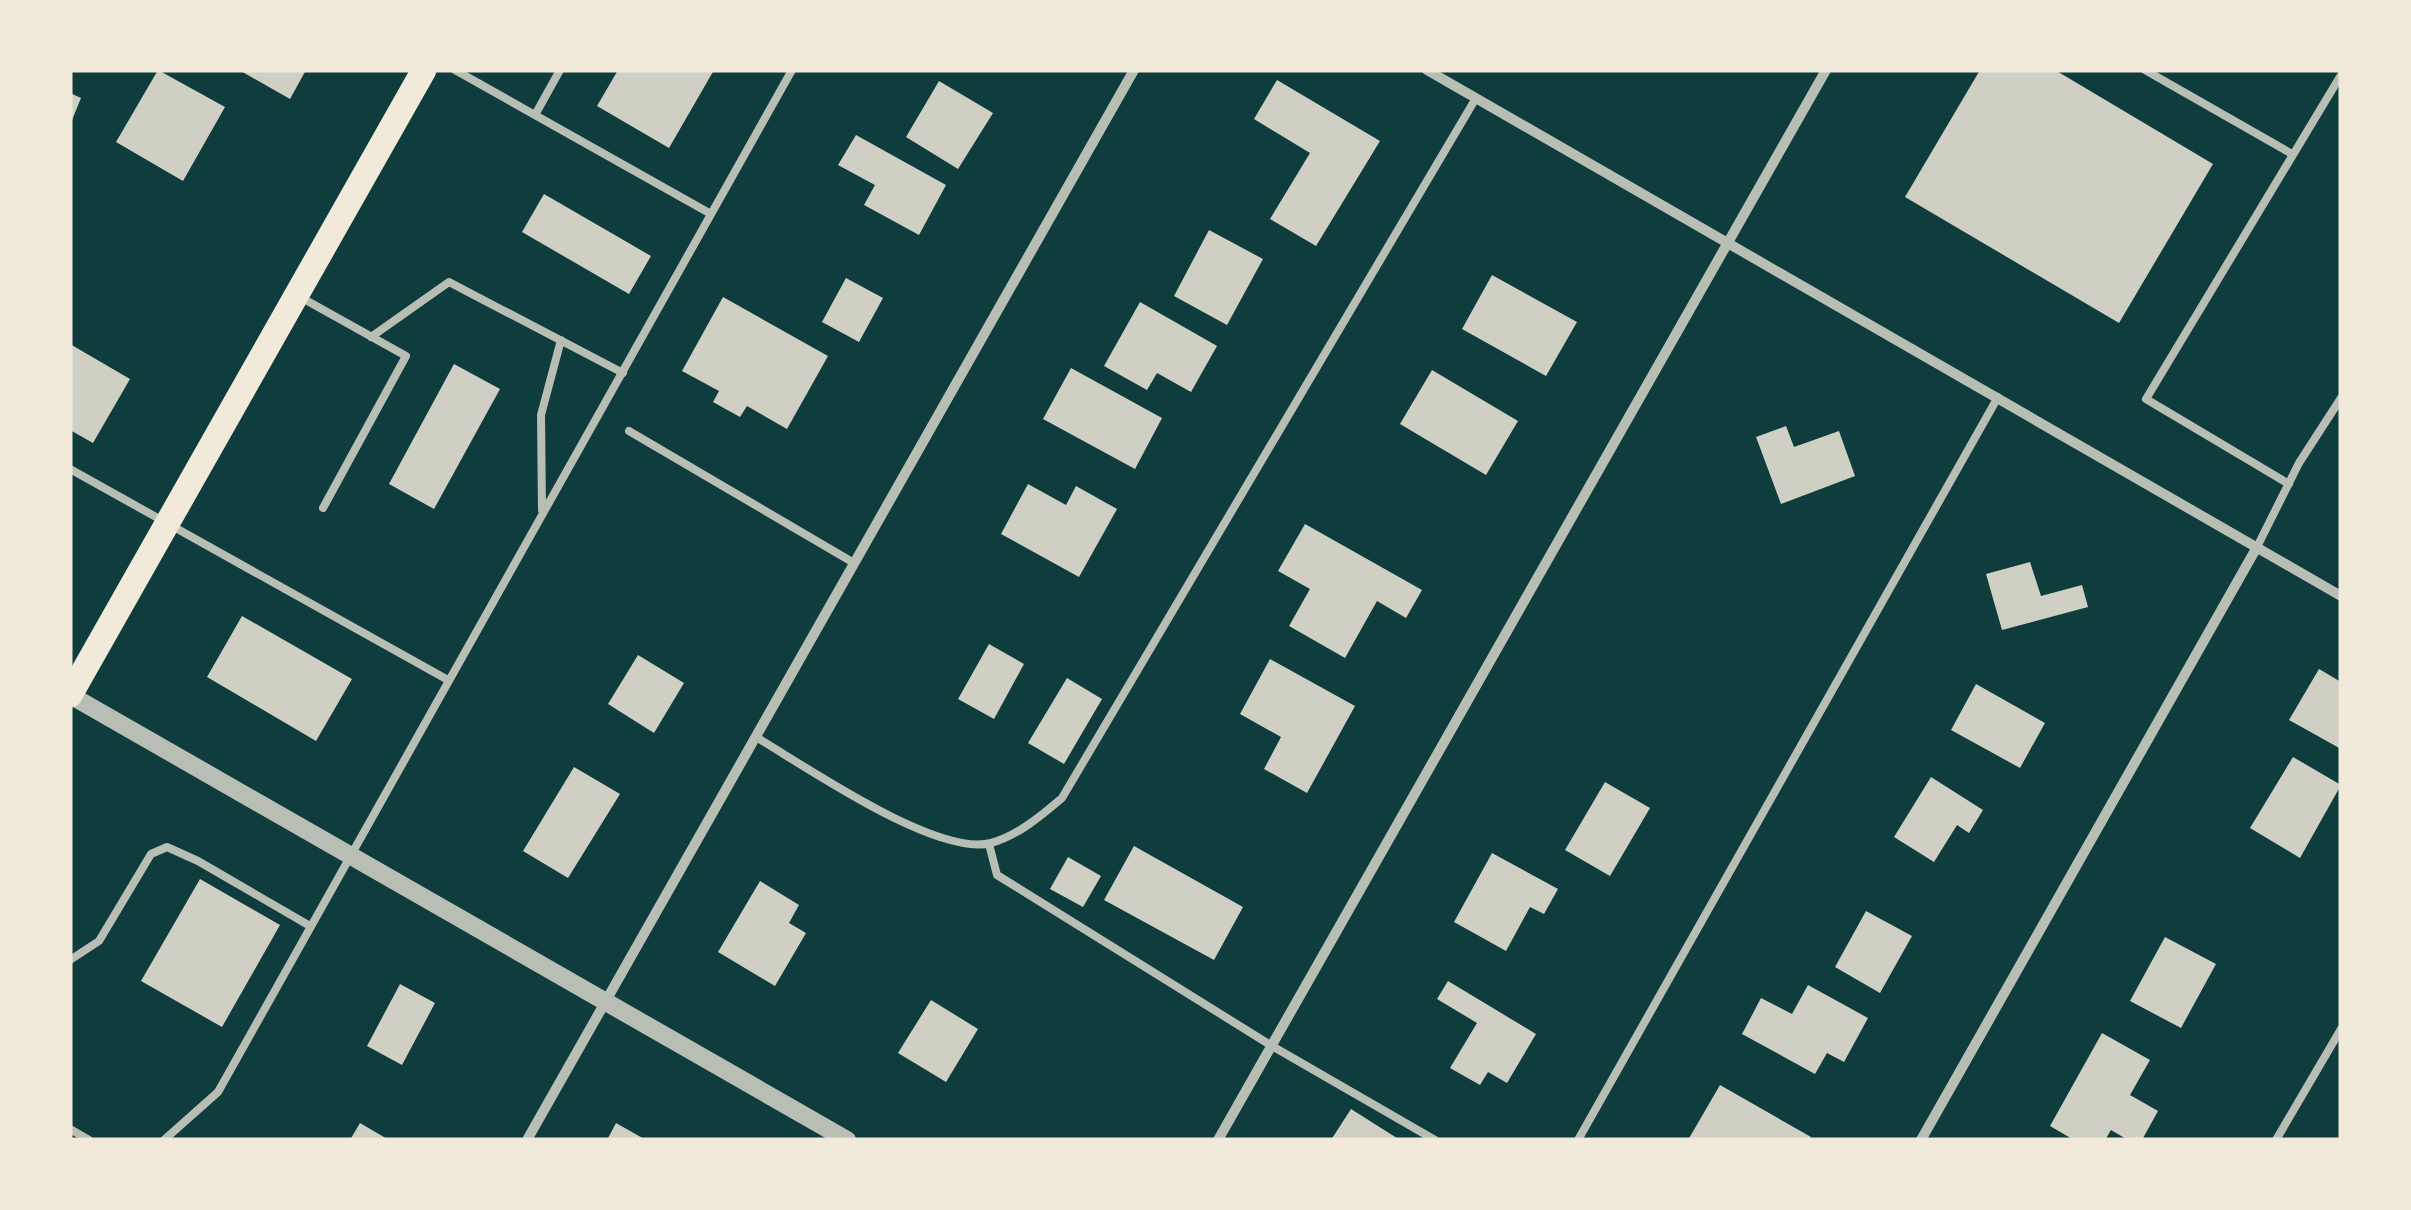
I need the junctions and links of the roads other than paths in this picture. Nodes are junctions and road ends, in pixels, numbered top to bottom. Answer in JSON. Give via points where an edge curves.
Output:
{"nodes":[{"id":1,"x":424,"y":70,"type":"edge"},
{"id":2,"x":455,"y":70,"type":"edge"},
{"id":3,"x":560,"y":70,"type":"edge"},
{"id":4,"x":792,"y":70,"type":"edge"},
{"id":5,"x":1134,"y":70,"type":"edge"},
{"id":6,"x":1426,"y":70,"type":"edge"},
{"id":7,"x":1826,"y":70,"type":"edge"},
{"id":8,"x":2145,"y":70,"type":"edge"},
{"id":9,"x":2341,"y":76,"type":"edge"},
{"id":10,"x":1476,"y":98,"type":"junction"},
{"id":11,"x":535,"y":115,"type":"junction"},
{"id":12,"x":2292,"y":154,"type":"junction"},
{"id":13,"x":711,"y":214,"type":"junction"},
{"id":14,"x":1728,"y":242,"type":"junction"},
{"id":15,"x":298,"y":296,"type":"junction"},
{"id":16,"x":371,"y":337,"type":"junction"},
{"id":17,"x":560,"y":340,"type":"junction"},
{"id":18,"x":623,"y":373,"type":"junction"},
{"id":19,"x":1998,"y":397,"type":"junction"},
{"id":20,"x":2341,"y":398,"type":"edge"},
{"id":21,"x":629,"y":431,"type":"dead end"},
{"id":22,"x":70,"y":469,"type":"edge"},
{"id":23,"x":2288,"y":484,"type":"junction"},
{"id":24,"x":323,"y":508,"type":"dead end"},
{"id":25,"x":542,"y":514,"type":"junction"},
{"id":26,"x":168,"y":522,"type":"junction"},
{"id":27,"x":2257,"y":548,"type":"junction"},
{"id":28,"x":854,"y":563,"type":"junction"},
{"id":29,"x":2341,"y":596,"type":"edge"},
{"id":30,"x":448,"y":680,"type":"junction"},
{"id":31,"x":70,"y":695,"type":"edge"},
{"id":32,"x":756,"y":737,"type":"junction"},
{"id":33,"x":989,"y":844,"type":"junction"},
{"id":34,"x":350,"y":855,"type":"junction"},
{"id":35,"x":310,"y":926,"type":"junction"},
{"id":36,"x":70,"y":960,"type":"edge"},
{"id":37,"x":607,"y":1002,"type":"junction"},
{"id":38,"x":2341,"y":1029,"type":"edge"},
{"id":39,"x":1272,"y":1046,"type":"junction"},
{"id":40,"x":70,"y":1129,"type":"edge"},
{"id":41,"x":89,"y":1140,"type":"edge"},
{"id":42,"x":164,"y":1140,"type":"edge"},
{"id":43,"x":527,"y":1140,"type":"edge"},
{"id":44,"x":848,"y":1140,"type":"edge"},
{"id":45,"x":1218,"y":1140,"type":"edge"},
{"id":46,"x":1435,"y":1140,"type":"edge"},
{"id":47,"x":1578,"y":1140,"type":"edge"},
{"id":48,"x":1920,"y":1140,"type":"edge"},
{"id":49,"x":2276,"y":1140,"type":"edge"}],
"edges":[{"from":1,"to":15,"type":"main road"},
{"from":2,"to":11,"type":"lane"},
{"from":3,"to":11,"type":"lane"},
{"from":4,"to":13,"type":"lane"},
{"from":5,"to":28,"type":"street"},
{"from":6,"to":10,"type":"street"},
{"from":7,"to":14,"type":"street"},
{"from":8,"to":12,"type":"lane"},
{"from":9,"to":12,"type":"lane"},
{"from":10,"to":14,"type":"street"},
{"from":10,"to":33,"type":"lane","via":[[1062,798],[1032,823]]},
{"from":11,"to":13,"type":"lane"},
{"from":12,"to":23,"type":"lane","via":[[2146,399]]},
{"from":13,"to":18,"type":"lane"},
{"from":14,"to":19,"type":"street"},
{"from":14,"to":39,"type":"street"},
{"from":15,"to":16,"type":"lane"},
{"from":15,"to":26,"type":"main road"},
{"from":16,"to":17,"type":"lane","via":[[449,282]]},
{"from":16,"to":24,"type":"lane","via":[[406,356]]},
{"from":17,"to":18,"type":"lane"},
{"from":17,"to":25,"type":"lane","via":[[541,415]]},
{"from":18,"to":25,"type":"lane"},
{"from":19,"to":27,"type":"street"},
{"from":19,"to":47,"type":"lane"},
{"from":20,"to":23,"type":"lane"},
{"from":21,"to":28,"type":"lane"},
{"from":22,"to":26,"type":"lane"},
{"from":23,"to":27,"type":"lane"},
{"from":25,"to":30,"type":"lane"},
{"from":26,"to":30,"type":"lane"},
{"from":26,"to":31,"type":"main road"},
{"from":27,"to":29,"type":"street"},
{"from":27,"to":48,"type":"street"},
{"from":28,"to":32,"type":"street"},
{"from":30,"to":34,"type":"lane"},
{"from":31,"to":34,"type":"street"},
{"from":32,"to":33,"type":"lane","via":[[898,821],[953,842]]},
{"from":32,"to":37,"type":"street"},
{"from":33,"to":39,"type":"lane","via":[[997,875]]},
{"from":34,"to":35,"type":"lane"},
{"from":34,"to":37,"type":"street"},
{"from":35,"to":36,"type":"lane","via":[[167,847],[152,854],[99,941]]},
{"from":35,"to":42,"type":"lane","via":[[218,1092]]},
{"from":37,"to":43,"type":"street"},
{"from":37,"to":44,"type":"street"},
{"from":38,"to":49,"type":"lane"},
{"from":39,"to":45,"type":"street"},
{"from":39,"to":46,"type":"lane"},
{"from":40,"to":41,"type":"lane"}]}
